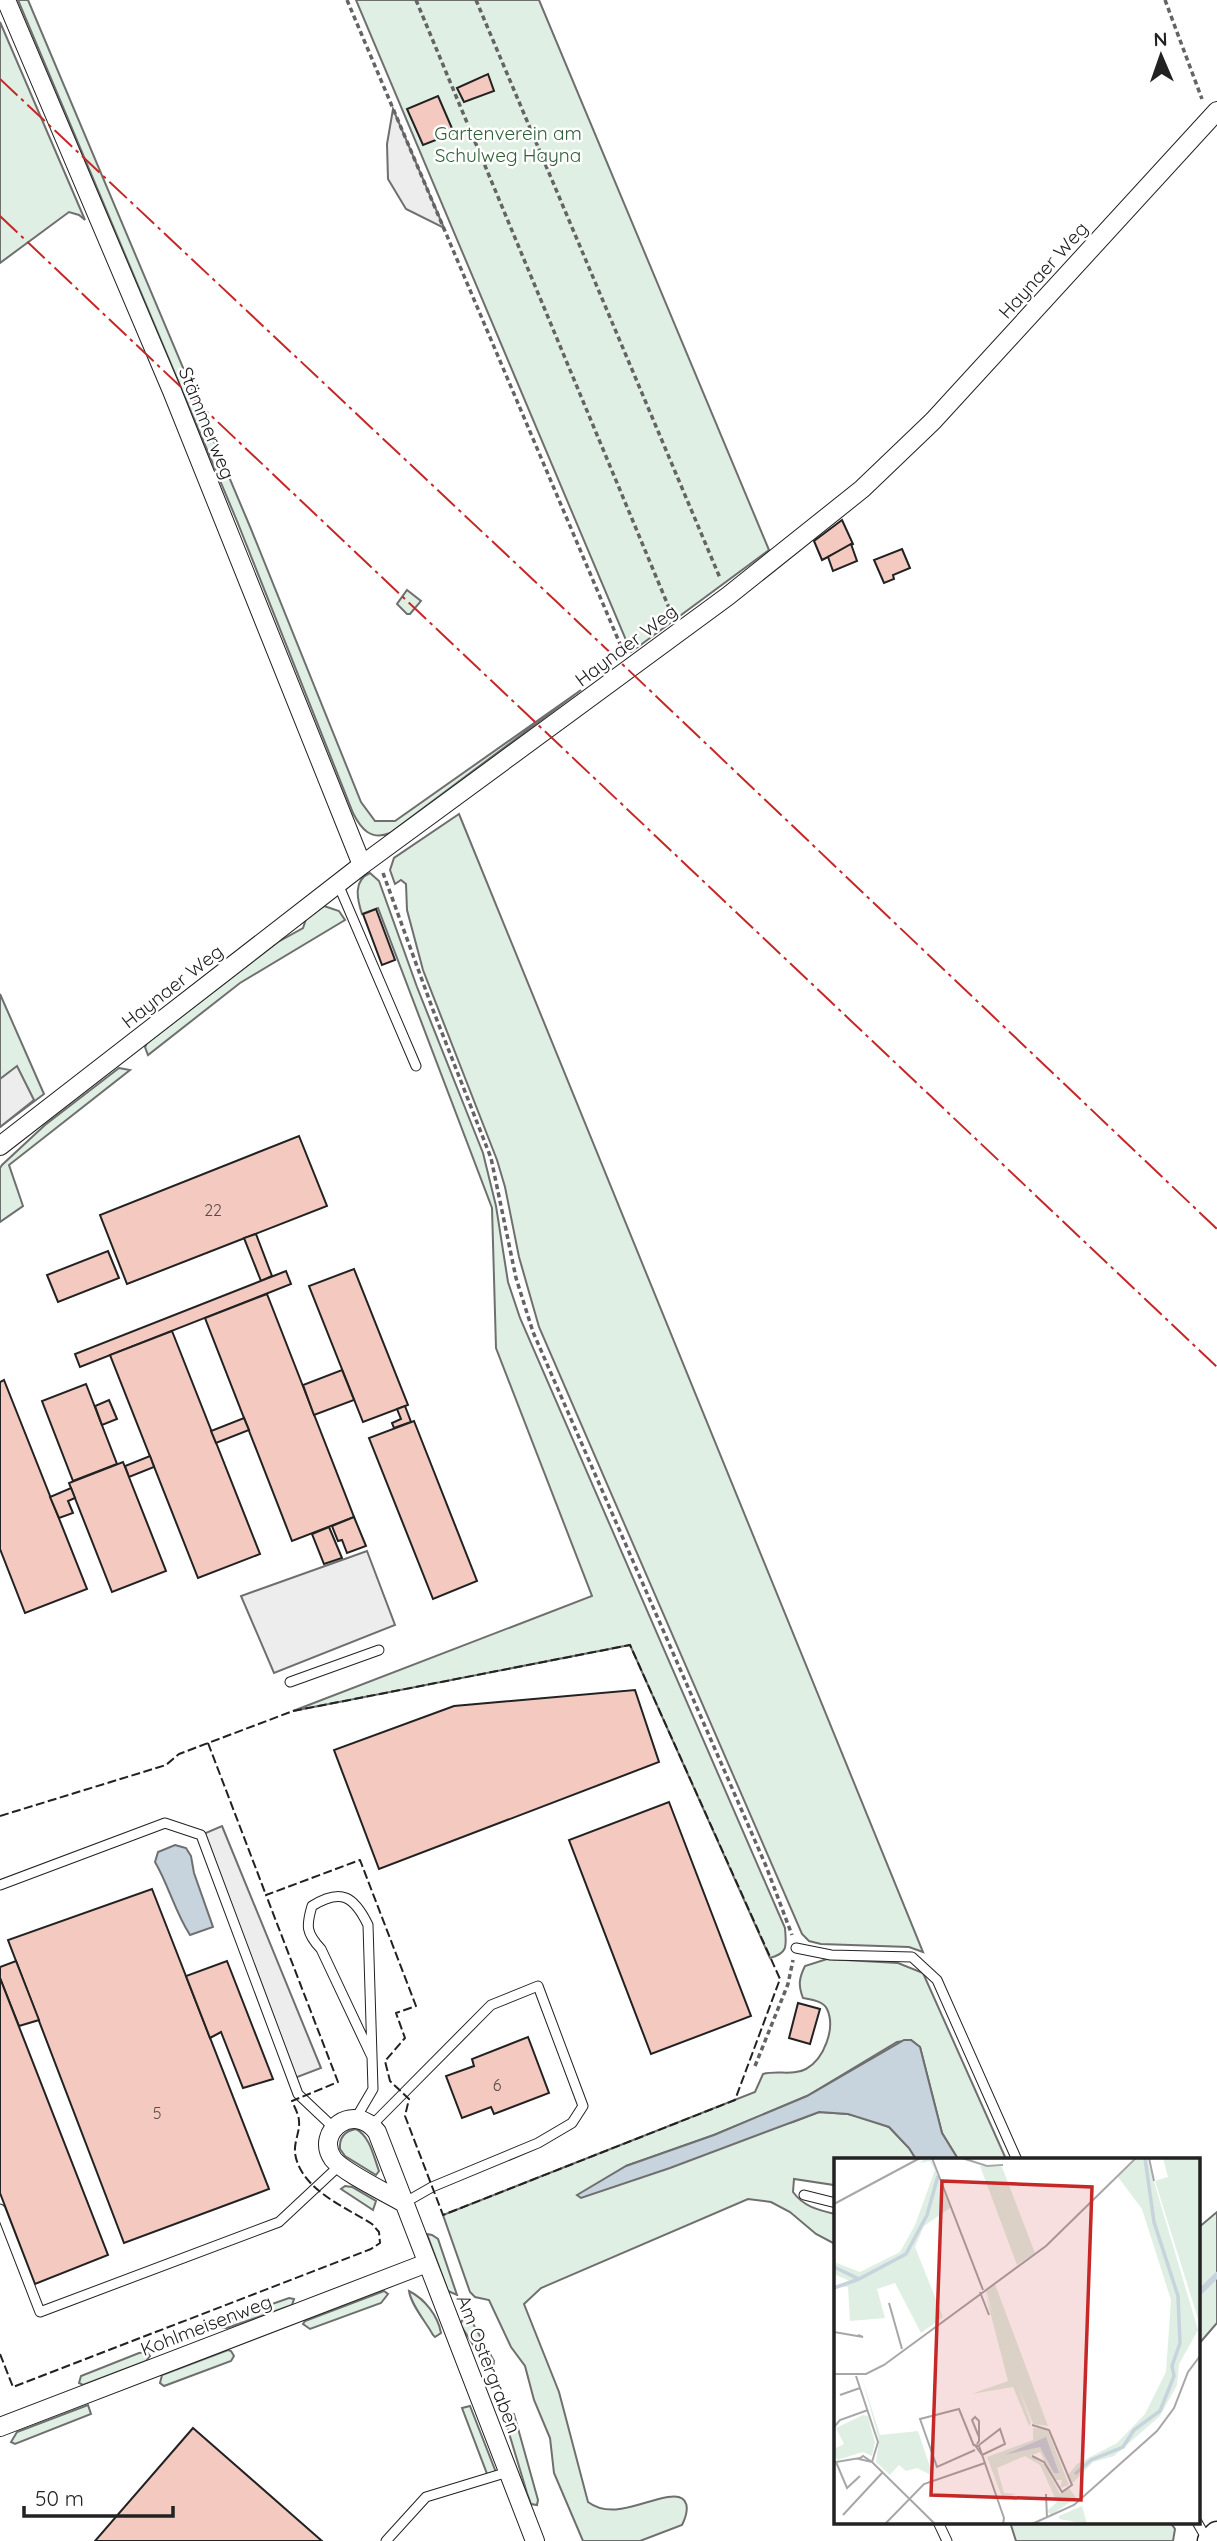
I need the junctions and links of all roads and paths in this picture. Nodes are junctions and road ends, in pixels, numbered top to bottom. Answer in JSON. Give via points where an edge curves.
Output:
{"nodes":[{"id":1,"x":6,"y":0,"type":"edge"},
{"id":2,"x":347,"y":0,"type":"edge"},
{"id":3,"x":416,"y":0,"type":"edge"},
{"id":4,"x":476,"y":0,"type":"edge"},
{"id":5,"x":1164,"y":0,"type":"edge"},
{"id":6,"x":1213,"y":115,"type":"edge"},
{"id":7,"x":728,"y":596,"type":"junction"},
{"id":8,"x":679,"y":632,"type":"junction"},
{"id":9,"x":631,"y":669,"type":"junction"},
{"id":10,"x":369,"y":861,"type":"junction"},
{"id":11,"x":338,"y":884,"type":"junction"},
{"id":12,"x":416,"y":1066,"type":"dead end"},
{"id":13,"x":0,"y":1146,"type":"edge"},
{"id":14,"x":380,"y":1650,"type":"dead end"},
{"id":15,"x":290,"y":1682,"type":"dead end"},
{"id":16,"x":0,"y":1885,"type":"edge"},
{"id":17,"x":796,"y":1948,"type":"junction"},
{"id":18,"x":371,"y":2055,"type":"junction"},
{"id":19,"x":755,"y":2066,"type":"dead end"},
{"id":20,"x":364,"y":2122,"type":"junction"},
{"id":21,"x":334,"y":2128,"type":"junction"},
{"id":22,"x":1016,"y":2158,"type":"edge"},
{"id":23,"x":340,"y":2165,"type":"junction"},
{"id":24,"x":804,"y":2195,"type":"dead end"},
{"id":25,"x":404,"y":2203,"type":"junction"},
{"id":26,"x":834,"y":2203,"type":"edge"},
{"id":27,"x":0,"y":2209,"type":"edge"},
{"id":28,"x":427,"y":2263,"type":"junction"},
{"id":29,"x":0,"y":2427,"type":"edge"},
{"id":30,"x":508,"y":2472,"type":"junction"},
{"id":31,"x":939,"y":2524,"type":"edge"},
{"id":32,"x":1198,"y":2524,"type":"edge"},
{"id":33,"x":1217,"y":2534,"type":"edge"},
{"id":34,"x":386,"y":2541,"type":"edge"},
{"id":35,"x":535,"y":2541,"type":"edge"},
{"id":36,"x":947,"y":2541,"type":"edge"},
{"id":37,"x":1209,"y":2541,"type":"edge"}],
"edges":[{"from":1,"to":10,"type":"street","name":"Stämmerweg"},
{"from":2,"to":9,"type":"path"},
{"from":3,"to":8,"type":"path"},
{"from":4,"to":7,"type":"path"},
{"from":5,"to":6,"type":"path"},
{"from":6,"to":7,"type":"street","name":"Haynaer Weg","via":[[896,458]]},
{"from":7,"to":8,"type":"street","name":"Haynaer Weg"},
{"from":8,"to":9,"type":"street","name":"Haynaer Weg"},
{"from":9,"to":10,"type":"street","name":"Haynaer Weg"},
{"from":10,"to":11,"type":"street","name":"Haynaer Weg"},
{"from":10,"to":17,"type":"path","via":[[491,1158],[516,1278],[533,1332],[766,1866]]},
{"from":11,"to":12,"type":"lane"},
{"from":11,"to":13,"type":"street","name":"Haynaer Weg"},
{"from":14,"to":15,"type":"lane"},
{"from":16,"to":21,"type":"lane","via":[[165,1824],[201,1835],[298,2094]]},
{"from":17,"to":19,"type":"path","via":[[788,1984]]},
{"from":17,"to":22,"type":"lane","via":[[831,1955],[912,1957],[937,1980]]},
{"from":18,"to":18,"type":"lane","via":[[368,1925],[360,1908],[346,1897],[334,1895],[312,1906],[307,1924]]},
{"from":18,"to":20,"type":"lane","via":[[373,2089]]},
{"from":20,"to":21,"type":"street","via":[[348,2119]]},
{"from":20,"to":25,"type":"street","name":"Am Ostergraben","via":[[377,2132]]},
{"from":20,"to":25,"type":"lane","via":[[491,2005],[538,1986],[583,2106],[572,2123],[538,2143]]},
{"from":21,"to":23,"type":"street","via":[[328,2144]]},
{"from":23,"to":25,"type":"street"},
{"from":23,"to":27,"type":"lane","via":[[279,2222],[40,2312]]},
{"from":24,"to":26,"type":"lane"},
{"from":25,"to":28,"type":"street","name":"Am Ostergraben"},
{"from":28,"to":29,"type":"street","name":"Kohlmeisenweg"},
{"from":28,"to":30,"type":"street","name":"Am Ostergraben"},
{"from":30,"to":34,"type":"lane","via":[[426,2497]]},
{"from":30,"to":35,"type":"street","name":"Am Ostergraben"},
{"from":31,"to":36,"type":"lane"},
{"from":32,"to":37,"type":"lane"},
{"from":33,"to":37,"type":"street"}]}
